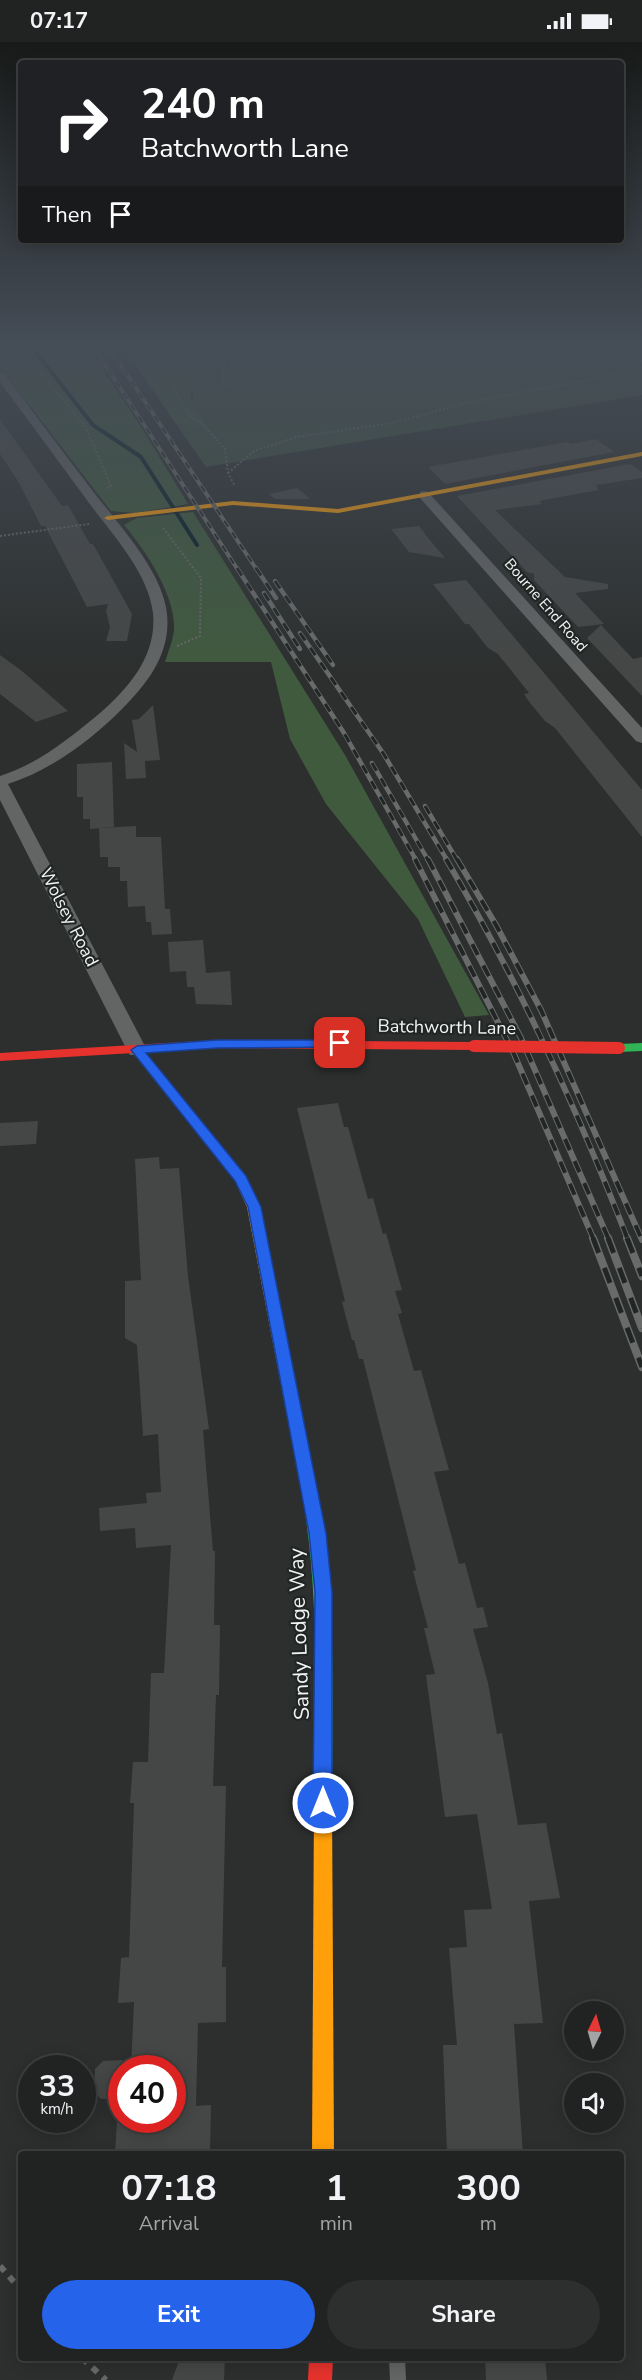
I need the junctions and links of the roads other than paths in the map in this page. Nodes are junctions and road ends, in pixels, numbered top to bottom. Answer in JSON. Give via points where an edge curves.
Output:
{"nodes":[{"id":1,"x":60,"y":455,"type":"edge"},
{"id":2,"x":636,"y":455,"type":"edge"},
{"id":3,"x":424,"y":495,"type":"junction"},
{"id":4,"x":108,"y":518,"type":"junction"},
{"id":5,"x":642,"y":738,"type":"edge"},
{"id":6,"x":0,"y":782,"type":"edge"},
{"id":7,"x":642,"y":1047,"type":"edge"},
{"id":8,"x":137,"y":1050,"type":"junction"},
{"id":9,"x":0,"y":1057,"type":"edge"},
{"id":10,"x":323,"y":2151,"type":"edge"},
{"id":11,"x":321,"y":2361,"type":"edge"},
{"id":12,"x":397,"y":2361,"type":"edge"},
{"id":13,"x":320,"y":2380,"type":"edge"},
{"id":14,"x":398,"y":2380,"type":"edge"}],
"edges":[{"from":1,"to":4,"type":"street"},
{"from":2,"to":3,"type":"street"},
{"from":3,"to":4,"type":"street","via":[[330,512],[252,503]]},
{"from":3,"to":5,"type":"street","name":"Bourne End Road"},
{"from":4,"to":6,"type":"street","via":[[154,592],[160,619],[154,656],[134,687],[90,728],[20,776]]},
{"from":6,"to":8,"type":"street","name":"Wolsey Road"},
{"from":7,"to":8,"type":"street","name":"Batchworth Lane","bridge":true,"via":[[217,1044]]},
{"from":8,"to":9,"type":"street","name":"Batchworth Lane"},
{"from":8,"to":10,"type":"street","name":"Sandy Lodge Way","via":[[241,1179],[254,1207],[318,1533],[323,1592]]},
{"from":11,"to":13,"type":"street"},
{"from":12,"to":14,"type":"lane"}]}
